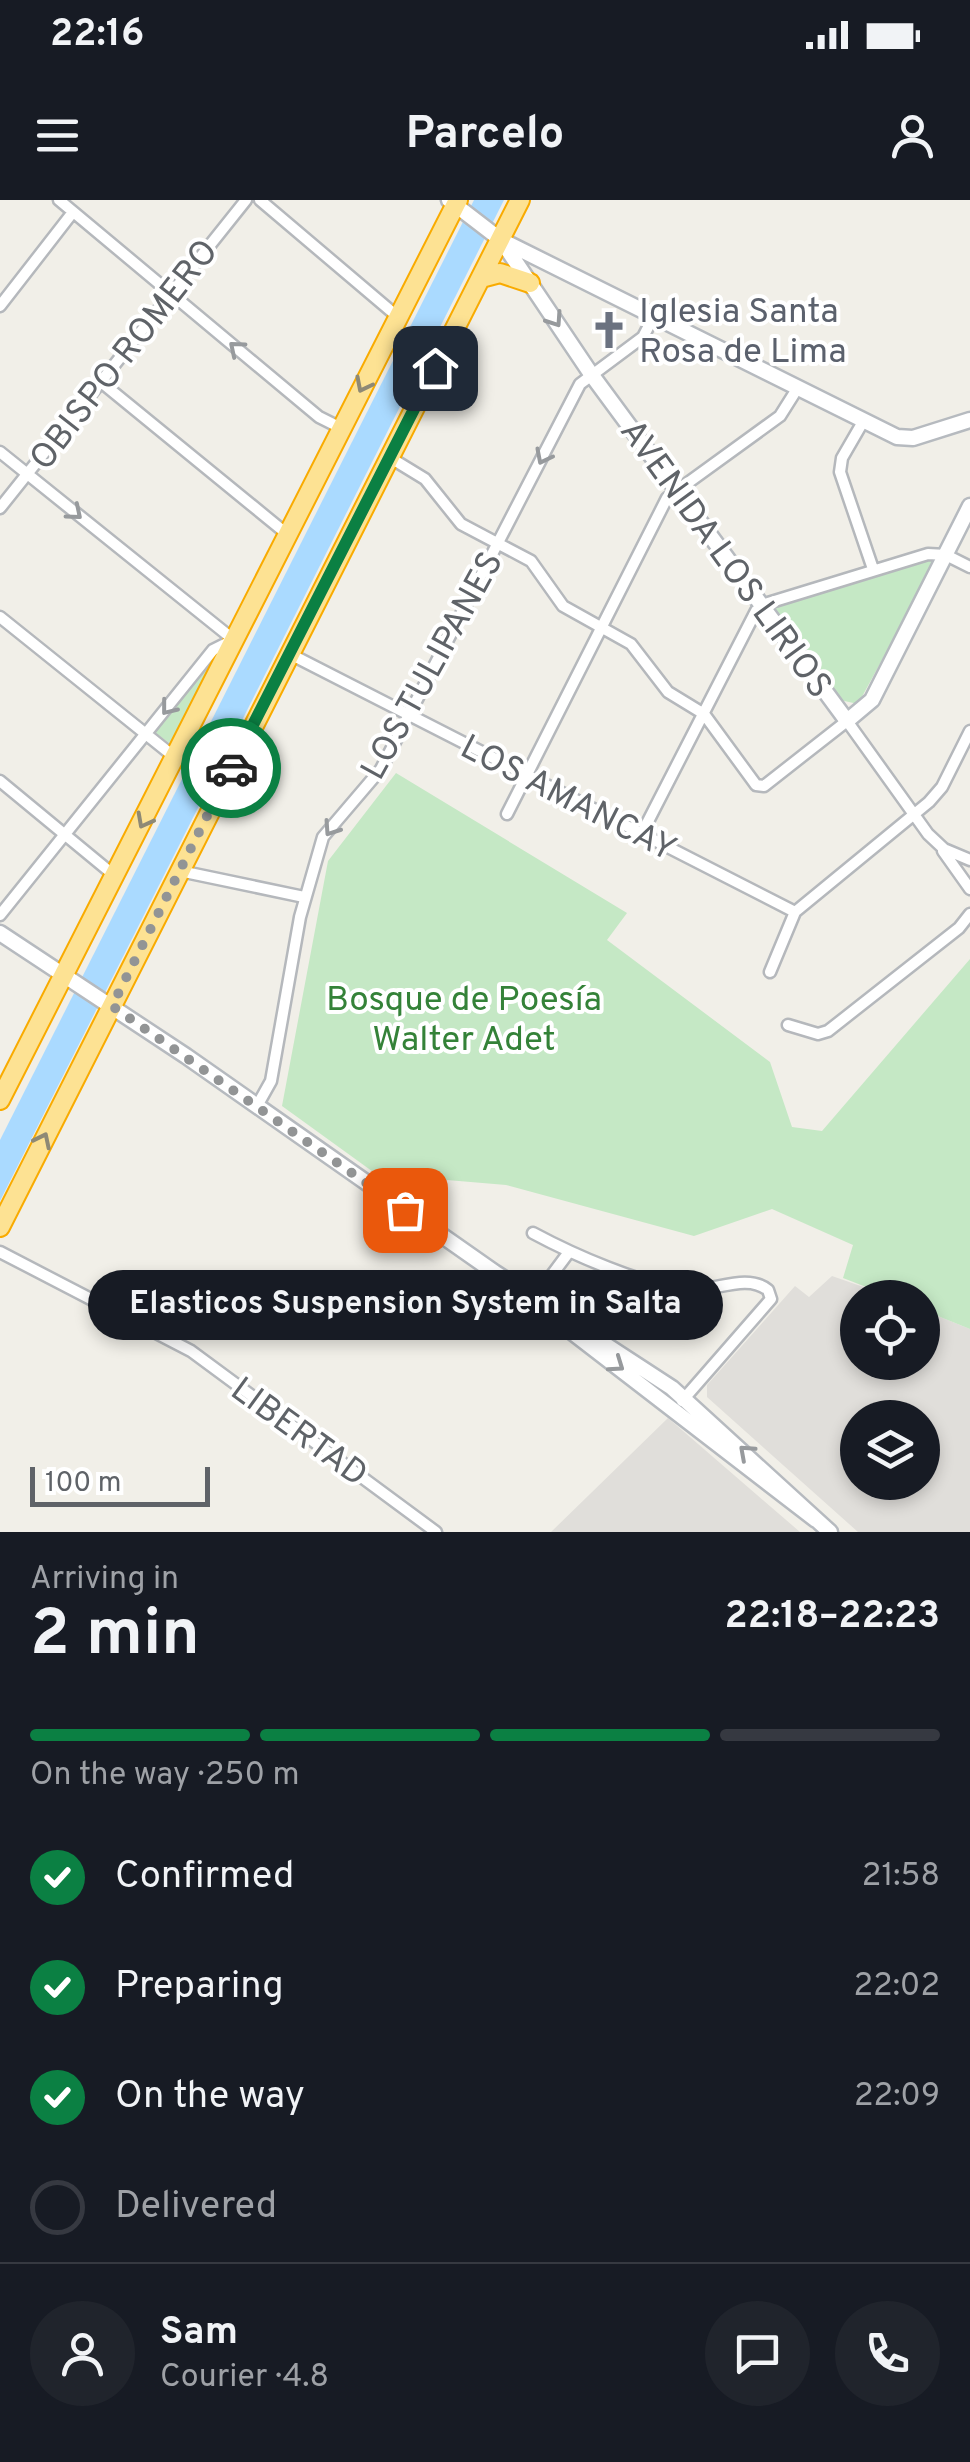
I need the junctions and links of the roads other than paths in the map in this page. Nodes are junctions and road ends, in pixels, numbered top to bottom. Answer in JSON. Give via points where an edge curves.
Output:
{"nodes":[{"id":1,"x":60,"y":200,"type":"edge"},
{"id":2,"x":246,"y":200,"type":"edge"},
{"id":3,"x":260,"y":200,"type":"edge"},
{"id":4,"x":520,"y":200,"type":"edge"},
{"id":5,"x":454,"y":202,"type":"edge"},
{"id":6,"x":73,"y":212,"type":"junction"},
{"id":7,"x":500,"y":240,"type":"junction"},
{"id":8,"x":481,"y":278,"type":"junction"},
{"id":9,"x":530,"y":283,"type":"junction"},
{"id":10,"x":170,"y":293,"type":"junction"},
{"id":11,"x":0,"y":306,"type":"edge"},
{"id":12,"x":654,"y":316,"type":"junction"},
{"id":13,"x":398,"y":317,"type":"junction"},
{"id":14,"x":591,"y":374,"type":"junction"},
{"id":15,"x":101,"y":382,"type":"junction"},
{"id":16,"x":797,"y":389,"type":"junction"},
{"id":17,"x":864,"y":420,"type":"junction"},
{"id":18,"x":969,"y":420,"type":"edge"},
{"id":19,"x":341,"y":428,"type":"junction"},
{"id":20,"x":0,"y":452,"type":"edge"},
{"id":21,"x":389,"y":457,"type":"junction"},
{"id":22,"x":28,"y":474,"type":"junction"},
{"id":23,"x":678,"y":489,"type":"junction"},
{"id":24,"x":970,"y":506,"type":"edge"},
{"id":25,"x":0,"y":508,"type":"edge"},
{"id":26,"x":288,"y":534,"type":"junction"},
{"id":27,"x":498,"y":544,"type":"junction"},
{"id":28,"x":946,"y":555,"type":"junction"},
{"id":29,"x":970,"y":567,"type":"edge"},
{"id":30,"x":873,"y":569,"type":"junction"},
{"id":31,"x":763,"y":606,"type":"junction"},
{"id":32,"x":0,"y":617,"type":"edge"},
{"id":33,"x":600,"y":627,"type":"junction"},
{"id":34,"x":234,"y":640,"type":"junction"},
{"id":35,"x":290,"y":654,"type":"junction"},
{"id":36,"x":704,"y":714,"type":"junction"},
{"id":37,"x":410,"y":715,"type":"junction"},
{"id":38,"x":847,"y":722,"type":"junction"},
{"id":39,"x":970,"y":730,"type":"edge"},
{"id":40,"x":146,"y":736,"type":"junction"},
{"id":41,"x":964,"y":753,"type":"edge"},
{"id":42,"x":177,"y":759,"type":"junction"},
{"id":43,"x":526,"y":775,"type":"junction"},
{"id":44,"x":0,"y":782,"type":"edge"},
{"id":45,"x":507,"y":814,"type":"dead end"},
{"id":46,"x":915,"y":816,"type":"junction"},
{"id":47,"x":64,"y":834,"type":"junction"},
{"id":48,"x":641,"y":836,"type":"junction"},
{"id":49,"x":936,"y":842,"type":"junction"},
{"id":50,"x":970,"y":860,"type":"edge"},
{"id":51,"x":180,"y":870,"type":"junction"},
{"id":52,"x":967,"y":873,"type":"edge"},
{"id":53,"x":115,"y":876,"type":"junction"},
{"id":54,"x":970,"y":889,"type":"edge"},
{"id":55,"x":304,"y":897,"type":"junction"},
{"id":56,"x":795,"y":912,"type":"junction"},
{"id":57,"x":970,"y":914,"type":"edge"},
{"id":58,"x":0,"y":915,"type":"edge"},
{"id":59,"x":0,"y":933,"type":"edge"},
{"id":60,"x":770,"y":972,"type":"dead end"},
{"id":61,"x":65,"y":976,"type":"junction"},
{"id":62,"x":112,"y":1006,"type":"junction"},
{"id":63,"x":788,"y":1025,"type":"dead end"},
{"id":64,"x":0,"y":1100,"type":"edge"},
{"id":65,"x":256,"y":1106,"type":"junction"},
{"id":66,"x":0,"y":1227,"type":"edge"},
{"id":67,"x":533,"y":1233,"type":"dead end"},
{"id":68,"x":0,"y":1252,"type":"edge"},
{"id":69,"x":569,"y":1252,"type":"junction"},
{"id":70,"x":534,"y":1300,"type":"junction"},
{"id":71,"x":680,"y":1403,"type":"junction"},
{"id":72,"x":436,"y":1532,"type":"edge"},
{"id":73,"x":830,"y":1532,"type":"edge"}],
"edges":[{"from":1,"to":6,"type":"street"},
{"from":2,"to":10,"type":"street","name":"OBISPO ROMERO"},
{"from":3,"to":13,"type":"street"},
{"from":4,"to":7,"type":"highway"},
{"from":5,"to":7,"type":"street"},
{"from":5,"to":13,"type":"highway"},
{"from":6,"to":10,"type":"street"},
{"from":6,"to":11,"type":"street"},
{"from":7,"to":8,"type":"highway"},
{"from":7,"to":9,"type":"street","name":"AVENIDA LOS LIRIOS"},
{"from":7,"to":12,"type":"street"},
{"from":8,"to":9,"type":"highway","via":[[500,273]]},
{"from":8,"to":21,"type":"highway"},
{"from":9,"to":14,"type":"street","name":"AVENIDA LOS LIRIOS","one_way":true},
{"from":10,"to":15,"type":"street","name":"OBISPO ROMERO"},
{"from":19,"to":10,"type":"street","one_way":true},
{"from":12,"to":14,"type":"street","name":"LOS TULIPANES","via":[[644,338]]},
{"from":12,"to":16,"type":"street"},
{"from":13,"to":19,"type":"highway","one_way":true},
{"from":14,"to":23,"type":"street","name":"AVENIDA LOS LIRIOS"},
{"from":14,"to":27,"type":"street","name":"LOS TULIPANES","one_way":true},
{"from":15,"to":22,"type":"street","name":"OBISPO ROMERO"},
{"from":15,"to":26,"type":"street"},
{"from":16,"to":17,"type":"street"},
{"from":16,"to":23,"type":"street","via":[[780,416]]},
{"from":17,"to":18,"type":"street","via":[[906,439]]},
{"from":17,"to":30,"type":"street","via":[[840,472]]},
{"from":19,"to":26,"type":"highway"},
{"from":20,"to":22,"type":"street"},
{"from":21,"to":27,"type":"street","via":[[425,478],[461,524]]},
{"from":21,"to":35,"type":"highway"},
{"from":22,"to":25,"type":"street","name":"OBISPO ROMERO"},
{"from":22,"to":34,"type":"street","one_way":true},
{"from":23,"to":31,"type":"street","name":"AVENIDA LOS LIRIOS"},
{"from":23,"to":33,"type":"street","via":[[667,498]]},
{"from":24,"to":28,"type":"street"},
{"from":26,"to":34,"type":"highway"},
{"from":27,"to":33,"type":"street","via":[[531,562],[563,606]]},
{"from":27,"to":37,"type":"street","name":"LOS TULIPANES"},
{"from":28,"to":29,"type":"street"},
{"from":28,"to":30,"type":"street"},
{"from":28,"to":38,"type":"street","via":[[872,700]]},
{"from":30,"to":31,"type":"street"},
{"from":31,"to":36,"type":"street"},
{"from":31,"to":38,"type":"street","name":"AVENIDA LOS LIRIOS"},
{"from":32,"to":40,"type":"street"},
{"from":33,"to":36,"type":"street","via":[[631,644],[671,695]]},
{"from":33,"to":43,"type":"street"},
{"from":34,"to":40,"type":"street","one_way":true,"via":[[212,650]]},
{"from":34,"to":42,"type":"highway"},
{"from":35,"to":37,"type":"street","name":"LOS AMANCAY"},
{"from":35,"to":51,"type":"highway"},
{"from":36,"to":38,"type":"street","via":[[760,788]]},
{"from":36,"to":48,"type":"street"},
{"from":37,"to":43,"type":"street","name":"LOS AMANCAY"},
{"from":37,"to":55,"type":"street","name":"LOS TULIPANES","one_way":true,"via":[[381,769],[323,837]]},
{"from":38,"to":46,"type":"street","name":"AVENIDA LOS LIRIOS"},
{"from":39,"to":41,"type":"street"},
{"from":40,"to":42,"type":"street"},
{"from":40,"to":47,"type":"street"},
{"from":41,"to":46,"type":"street"},
{"from":42,"to":53,"type":"highway","one_way":true},
{"from":43,"to":45,"type":"street"},
{"from":43,"to":48,"type":"street","name":"LOS AMANCAY"},
{"from":44,"to":47,"type":"street"},
{"from":46,"to":49,"type":"street","name":"AVENIDA LOS LIRIOS"},
{"from":46,"to":56,"type":"street"},
{"from":47,"to":53,"type":"street"},
{"from":47,"to":58,"type":"street"},
{"from":48,"to":56,"type":"street","name":"LOS AMANCAY"},
{"from":49,"to":50,"type":"street","name":"AVENIDA LOS LIRIOS"},
{"from":49,"to":52,"type":"street"},
{"from":51,"to":55,"type":"street"},
{"from":51,"to":62,"type":"highway"},
{"from":52,"to":54,"type":"street"},
{"from":53,"to":61,"type":"highway"},
{"from":55,"to":65,"type":"street","name":"LOS TULIPANES","via":[[271,1081]]},
{"from":56,"to":60,"type":"street"},
{"from":57,"to":63,"type":"street","via":[[828,1032]]},
{"from":59,"to":61,"type":"street"},
{"from":61,"to":62,"type":"street"},
{"from":61,"to":64,"type":"highway"},
{"from":62,"to":65,"type":"street"},
{"from":66,"to":62,"type":"highway","one_way":true},
{"from":65,"to":70,"type":"street"},
{"from":67,"to":69,"type":"street"},
{"from":68,"to":72,"type":"street","name":"LIBERTAD","via":[[191,1350]]},
{"from":69,"to":70,"type":"street"},
{"from":69,"to":71,"type":"street","via":[[688,1290],[758,1283],[768,1290],[770,1302]]},
{"from":70,"to":71,"type":"street"},
{"from":71,"to":73,"type":"street"}]}
